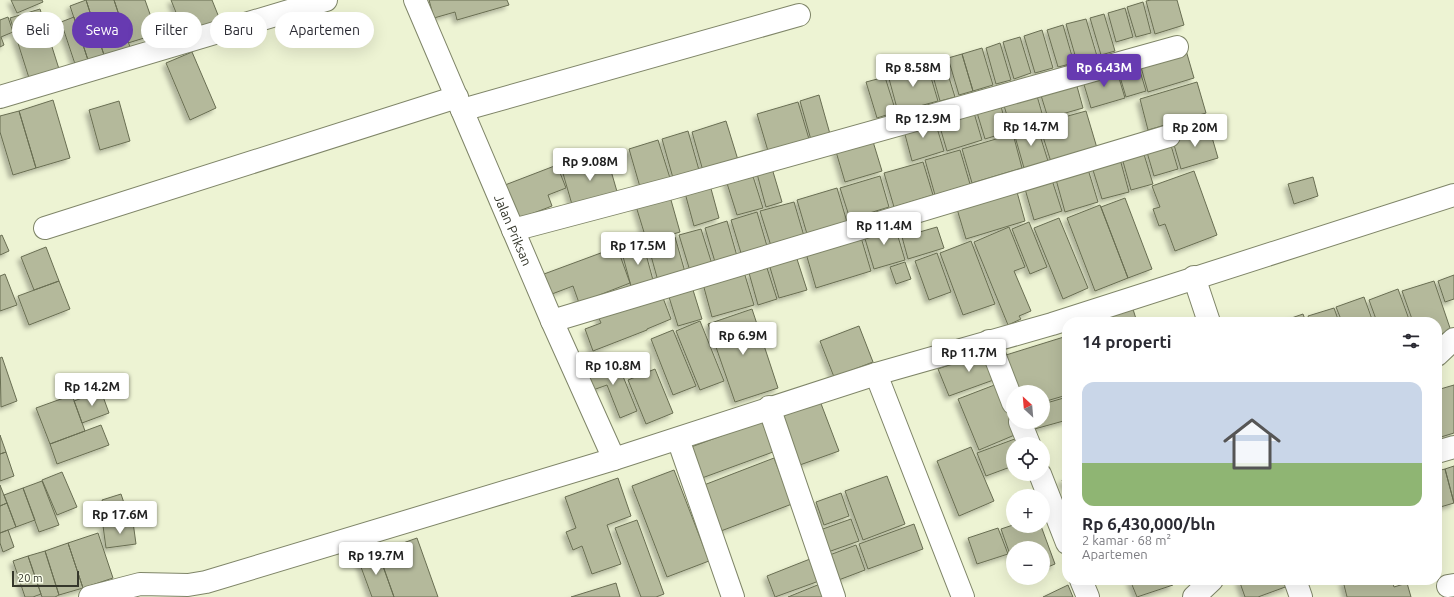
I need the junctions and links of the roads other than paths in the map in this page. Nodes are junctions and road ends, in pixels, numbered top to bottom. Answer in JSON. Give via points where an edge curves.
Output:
{"nodes":[{"id":1,"x":326,"y":0,"type":"edge"},
{"id":2,"x":415,"y":0,"type":"edge"},
{"id":3,"x":799,"y":15,"type":"dead end"},
{"id":4,"x":1177,"y":47,"type":"dead end"},
{"id":5,"x":0,"y":97,"type":"edge"},
{"id":6,"x":459,"y":104,"type":"junction"},
{"id":7,"x":1169,"y":136,"type":"dead end"},
{"id":8,"x":1454,"y":195,"type":"edge"},
{"id":9,"x":45,"y":228,"type":"dead end"},
{"id":10,"x":513,"y":230,"type":"junction"},
{"id":11,"x":1194,"y":277,"type":"junction"},
{"id":12,"x":1099,"y":316,"type":"edge"},
{"id":13,"x":1207,"y":317,"type":"edge"},
{"id":14,"x":552,"y":321,"type":"junction"},
{"id":15,"x":1062,"y":324,"type":"edge"},
{"id":16,"x":1454,"y":338,"type":"edge"},
{"id":17,"x":989,"y":341,"type":"junction"},
{"id":18,"x":1442,"y":350,"type":"edge"},
{"id":19,"x":876,"y":374,"type":"junction"},
{"id":20,"x":1006,"y":385,"type":"edge"},
{"id":21,"x":769,"y":407,"type":"junction"},
{"id":22,"x":678,"y":439,"type":"junction"},
{"id":23,"x":1454,"y":447,"type":"edge"},
{"id":24,"x":1442,"y":451,"type":"edge"},
{"id":25,"x":614,"y":459,"type":"junction"},
{"id":26,"x":1043,"y":481,"type":"edge"},
{"id":27,"x":1062,"y":530,"type":"edge"},
{"id":28,"x":1083,"y":585,"type":"edge"},
{"id":29,"x":1186,"y":585,"type":"edge"},
{"id":30,"x":1207,"y":585,"type":"edge"},
{"id":31,"x":1297,"y":585,"type":"edge"},
{"id":32,"x":90,"y":597,"type":"edge"},
{"id":33,"x":733,"y":597,"type":"edge"},
{"id":34,"x":834,"y":597,"type":"edge"},
{"id":35,"x":963,"y":597,"type":"edge"},
{"id":36,"x":1088,"y":597,"type":"edge"},
{"id":37,"x":1190,"y":597,"type":"edge"},
{"id":38,"x":1194,"y":597,"type":"edge"},
{"id":39,"x":1301,"y":597,"type":"edge"}],
"edges":[{"from":1,"to":5,"type":"street"},
{"from":2,"to":6,"type":"street","name":"Jalan Priksan"},
{"from":3,"to":6,"type":"street"},
{"from":4,"to":10,"type":"street"},
{"from":6,"to":9,"type":"street"},
{"from":6,"to":10,"type":"street","name":"Jalan Priksan"},
{"from":7,"to":14,"type":"street"},
{"from":8,"to":11,"type":"street"},
{"from":10,"to":14,"type":"street","name":"Jalan Priksan"},
{"from":11,"to":12,"type":"street"},
{"from":11,"to":13,"type":"street"},
{"from":14,"to":25,"type":"street","name":"Jalan Priksan"},
{"from":15,"to":17,"type":"street"},
{"from":16,"to":18,"type":"street"},
{"from":17,"to":19,"type":"street"},
{"from":17,"to":20,"type":"street"},
{"from":19,"to":21,"type":"street"},
{"from":19,"to":35,"type":"street"},
{"from":21,"to":22,"type":"street"},
{"from":21,"to":34,"type":"street"},
{"from":22,"to":25,"type":"street"},
{"from":22,"to":33,"type":"street"},
{"from":23,"to":24,"type":"street"},
{"from":25,"to":32,"type":"street","via":[[206,582],[188,585],[140,584]]},
{"from":26,"to":27,"type":"street"},
{"from":28,"to":36,"type":"street"},
{"from":29,"to":37,"type":"street"},
{"from":30,"to":38,"type":"street"},
{"from":31,"to":39,"type":"street"}]}
